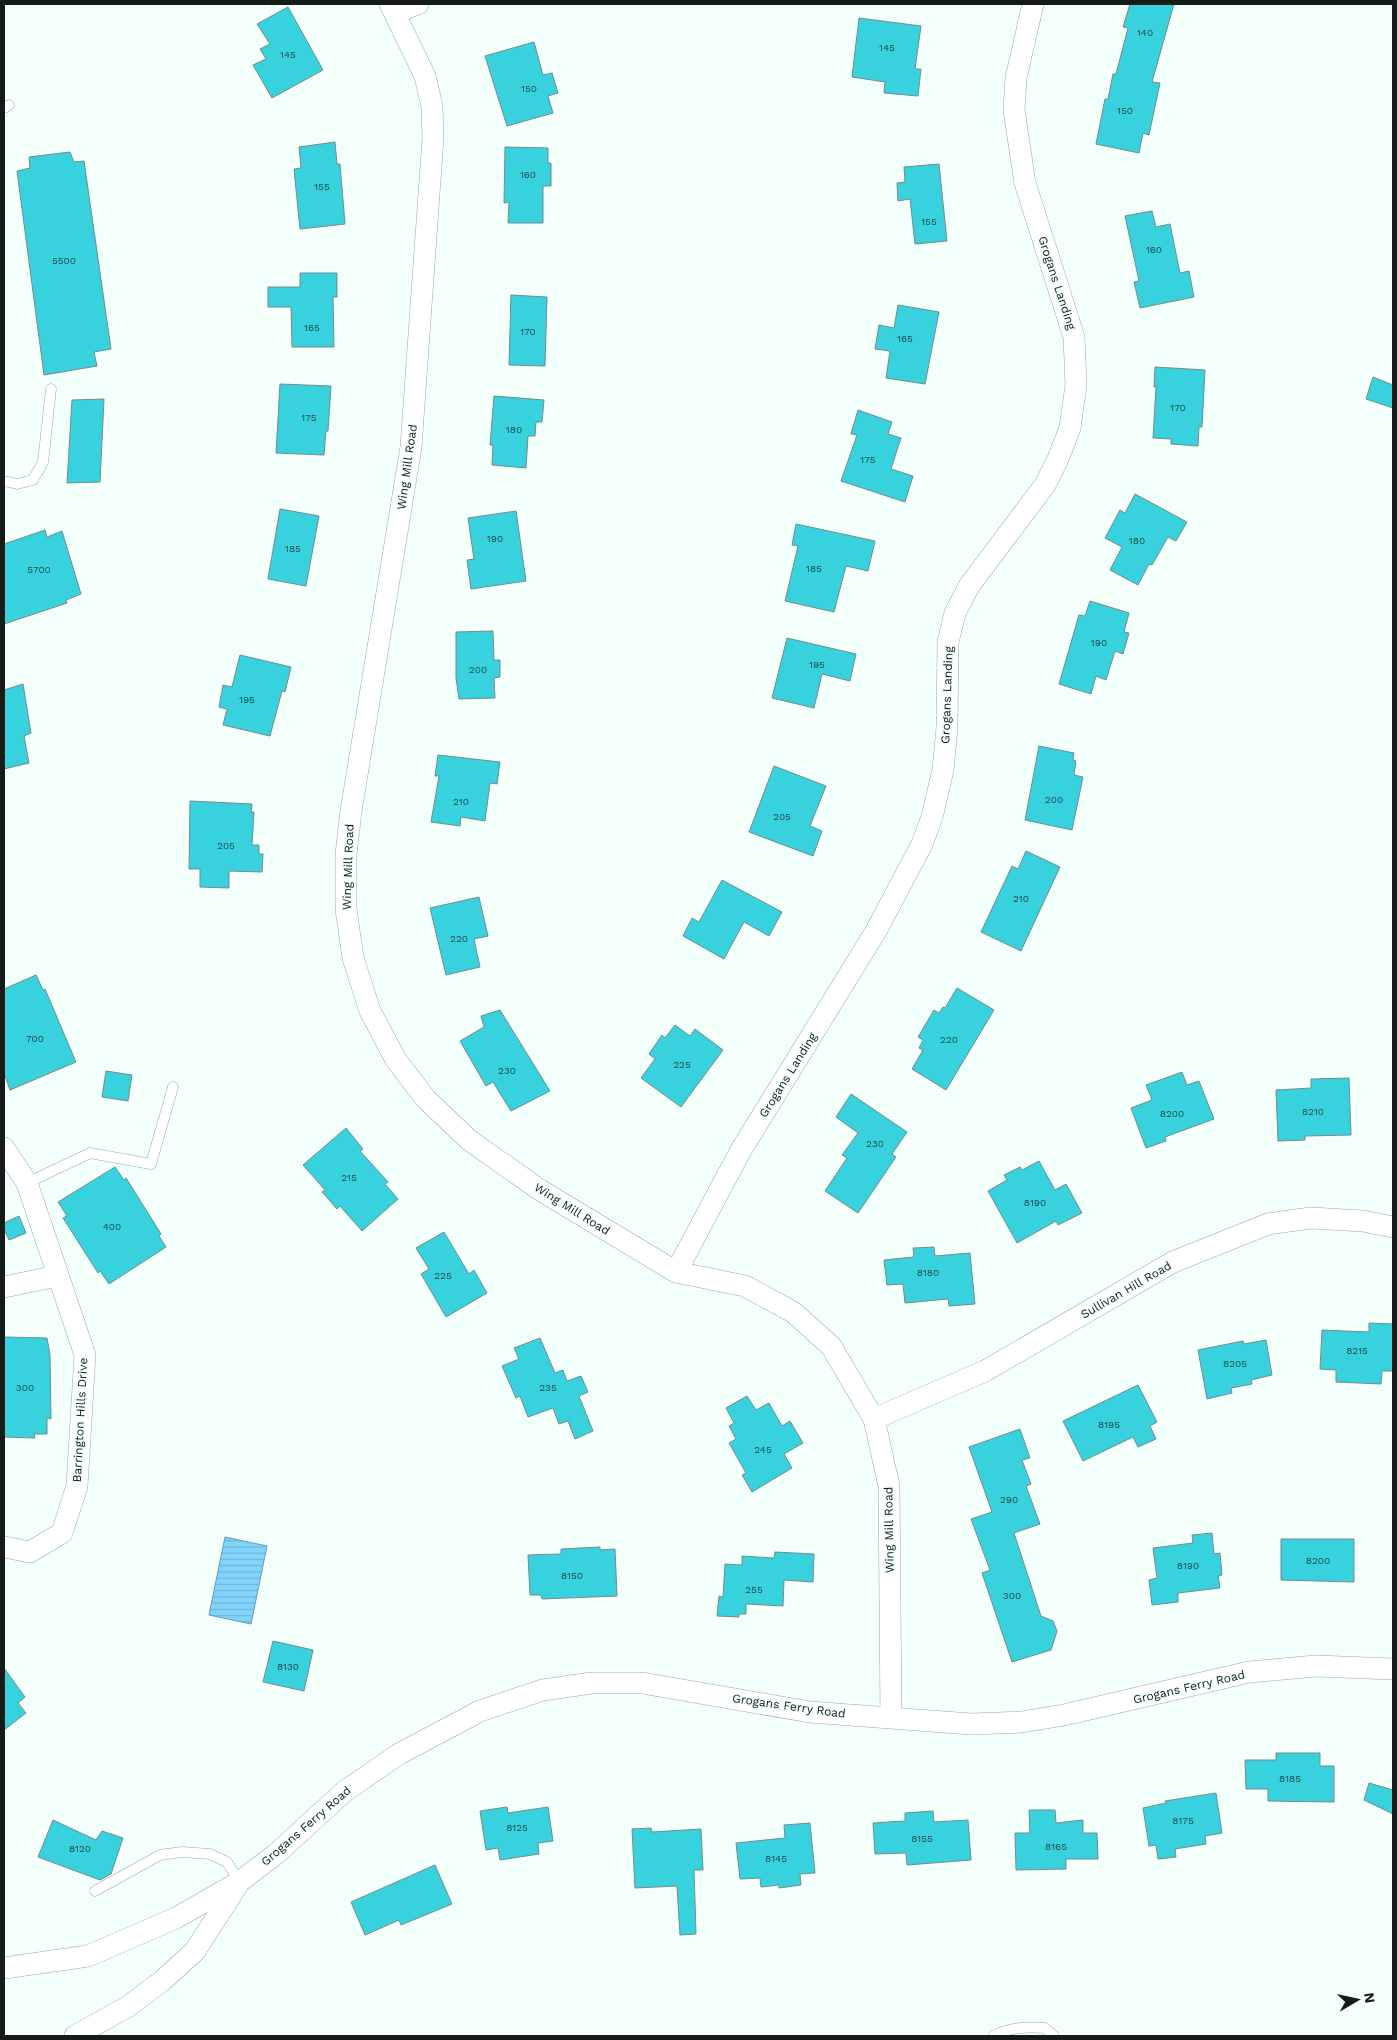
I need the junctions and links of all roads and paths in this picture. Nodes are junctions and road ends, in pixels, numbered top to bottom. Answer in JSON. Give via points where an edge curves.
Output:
{"nodes":[{"id":1,"x":418,"y":4,"type":"edge"},
{"id":2,"x":1033,"y":4,"type":"edge"},
{"id":3,"x":393,"y":8,"type":"edge"},
{"id":4,"x":51,"y":389,"type":"dead end"},
{"id":5,"x":4,"y":481,"type":"edge"},
{"id":6,"x":173,"y":1088,"type":"dead end"},
{"id":7,"x":4,"y":1148,"type":"edge"},
{"id":8,"x":27,"y":1183,"type":"junction"},
{"id":9,"x":1393,"y":1227,"type":"edge"},
{"id":10,"x":676,"y":1272,"type":"junction"},
{"id":11,"x":57,"y":1276,"type":"junction"},
{"id":12,"x":4,"y":1287,"type":"edge"},
{"id":13,"x":874,"y":1419,"type":"junction"},
{"id":14,"x":4,"y":1547,"type":"edge"},
{"id":15,"x":1393,"y":1669,"type":"edge"},
{"id":16,"x":890,"y":1718,"type":"junction"},
{"id":17,"x":240,"y":1882,"type":"junction"},
{"id":18,"x":95,"y":1891,"type":"dead end"},
{"id":19,"x":4,"y":1968,"type":"edge"},
{"id":20,"x":75,"y":2036,"type":"edge"},
{"id":21,"x":993,"y":2036,"type":"edge"},
{"id":22,"x":1054,"y":2036,"type":"edge"}],
"edges":[{"from":1,"to":3,"type":"street"},
{"from":2,"to":10,"type":"street","name":"Grogans Landing","via":[[1016,78],[1014,110],[1025,183],[1074,337],[1076,385],[1070,428],[1044,485],[968,586],[955,613],[948,642],[943,770],[922,844],[876,931],[741,1150]]},
{"from":3,"to":10,"type":"street","name":"Wing Mill Road","via":[[425,76],[432,106],[433,138],[411,447],[347,845],[346,909],[353,958],[370,1011],[396,1060],[426,1099],[469,1140],[540,1190]]},
{"from":4,"to":5,"type":"lane","via":[[43,462],[33,480],[16,484]]},
{"from":6,"to":8,"type":"lane","via":[[151,1164],[90,1154]]},
{"from":7,"to":8,"type":"street","name":"Barrington Hills Drive"},
{"from":8,"to":11,"type":"street","name":"Barrington Hills Drive"},
{"from":9,"to":13,"type":"street","name":"Sullivan Hill Road","via":[[1363,1221],[1311,1218],[1268,1224],[1173,1262],[985,1371]]},
{"from":10,"to":13,"type":"street","name":"Wing Mill Road","via":[[745,1286],[792,1312],[831,1346]]},
{"from":11,"to":12,"type":"street"},
{"from":11,"to":14,"type":"street","name":"Barrington Hills Drive","via":[[85,1355],[77,1486],[62,1533],[30,1552]]},
{"from":13,"to":16,"type":"street","name":"Wing Mill Road","via":[[889,1486]]},
{"from":15,"to":16,"type":"street","name":"Grogans Ferry Road","via":[[1316,1666],[1249,1672],[1064,1716],[1022,1722],[971,1724]]},
{"from":16,"to":17,"type":"street","name":"Grogans Ferry Road","via":[[810,1712],[642,1684],[592,1683],[543,1690],[480,1711],[399,1754],[345,1791]]},
{"from":17,"to":18,"type":"lane","via":[[226,1862],[210,1854],[182,1852],[160,1856]]},
{"from":17,"to":19,"type":"street","name":"Grogans Ferry Road","via":[[176,1918],[88,1956]]},
{"from":17,"to":20,"type":"street","name":"Grogans Ferry Road","via":[[194,1951],[162,1981],[127,2008]]},
{"from":21,"to":22,"type":"lane","via":[[1004,2030],[1025,2027],[1045,2028]]}]}
